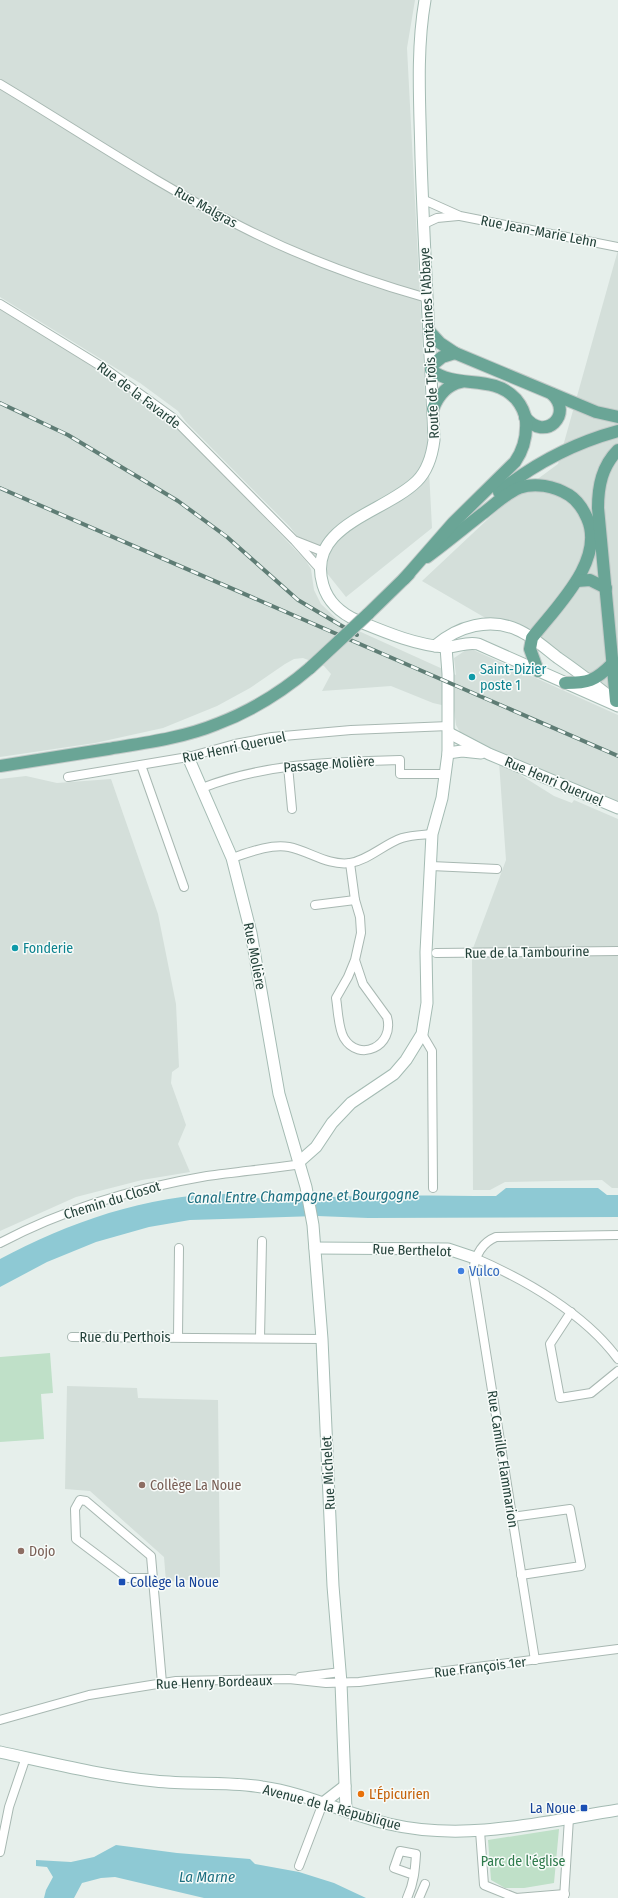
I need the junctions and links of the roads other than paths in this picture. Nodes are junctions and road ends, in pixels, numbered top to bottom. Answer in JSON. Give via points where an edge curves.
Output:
{"nodes":[{"id":1,"x":425,"y":0,"type":"edge"},
{"id":2,"x":0,"y":84,"type":"edge"},
{"id":3,"x":422,"y":199,"type":"junction"},
{"id":4,"x":460,"y":216,"type":"junction"},
{"id":5,"x":424,"y":224,"type":"junction"},
{"id":6,"x":618,"y":247,"type":"edge"},
{"id":7,"x":427,"y":298,"type":"junction"},
{"id":8,"x":0,"y":304,"type":"edge"},
{"id":9,"x":429,"y":332,"type":"junction"},
{"id":10,"x":456,"y":353,"type":"junction"},
{"id":11,"x":431,"y":368,"type":"junction"},
{"id":12,"x":462,"y":381,"type":"junction"},
{"id":13,"x":552,"y":394,"type":"junction"},
{"id":14,"x":433,"y":409,"type":"junction"},
{"id":15,"x":526,"y":417,"type":"junction"},
{"id":16,"x":618,"y":417,"type":"edge"},
{"id":17,"x":618,"y":431,"type":"edge"},
{"id":18,"x":618,"y":450,"type":"edge"},
{"id":19,"x":295,"y":541,"type":"junction"},
{"id":20,"x":324,"y":552,"type":"junction"},
{"id":21,"x":427,"y":557,"type":"junction"},
{"id":22,"x":320,"y":569,"type":"junction"},
{"id":23,"x":404,"y":579,"type":"junction"},
{"id":24,"x":577,"y":581,"type":"junction"},
{"id":25,"x":606,"y":588,"type":"junction"},
{"id":26,"x":532,"y":638,"type":"junction"},
{"id":27,"x":441,"y":646,"type":"junction"},
{"id":28,"x":612,"y":664,"type":"junction"},
{"id":29,"x":538,"y":671,"type":"junction"},
{"id":30,"x":590,"y":681,"type":"junction"},
{"id":31,"x":565,"y":683,"type":"junction"},
{"id":32,"x":617,"y":703,"type":"edge"},
{"id":33,"x":449,"y":730,"type":"junction"},
{"id":34,"x":448,"y":753,"type":"junction"},
{"id":35,"x":489,"y":754,"type":"junction"},
{"id":36,"x":188,"y":757,"type":"junction"},
{"id":37,"x":141,"y":765,"type":"junction"},
{"id":38,"x":0,"y":766,"type":"edge"},
{"id":39,"x":288,"y":766,"type":"junction"},
{"id":40,"x":446,"y":774,"type":"junction"},
{"id":41,"x":68,"y":777,"type":"dead end"},
{"id":42,"x":202,"y":788,"type":"junction"},
{"id":43,"x":618,"y":808,"type":"edge"},
{"id":44,"x":292,"y":809,"type":"dead end"},
{"id":45,"x":432,"y":834,"type":"junction"},
{"id":46,"x":232,"y":858,"type":"junction"},
{"id":47,"x":350,"y":863,"type":"junction"},
{"id":48,"x":430,"y":866,"type":"junction"},
{"id":49,"x":496,"y":869,"type":"dead end"},
{"id":50,"x":184,"y":888,"type":"dead end"},
{"id":51,"x":355,"y":900,"type":"junction"},
{"id":52,"x":315,"y":905,"type":"dead end"},
{"id":53,"x":618,"y":951,"type":"edge"},
{"id":54,"x":436,"y":953,"type":"dead end"},
{"id":55,"x":355,"y":960,"type":"junction"},
{"id":56,"x":422,"y":1034,"type":"junction"},
{"id":57,"x":300,"y":1162,"type":"junction"},
{"id":58,"x":433,"y":1188,"type":"dead end"},
{"id":59,"x":618,"y":1235,"type":"edge"},
{"id":60,"x":262,"y":1241,"type":"dead end"},
{"id":61,"x":0,"y":1243,"type":"edge"},
{"id":62,"x":179,"y":1248,"type":"dead end"},
{"id":63,"x":314,"y":1248,"type":"junction"},
{"id":64,"x":475,"y":1258,"type":"junction"},
{"id":65,"x":571,"y":1312,"type":"junction"},
{"id":66,"x":72,"y":1337,"type":"dead end"},
{"id":67,"x":178,"y":1338,"type":"junction"},
{"id":68,"x":260,"y":1338,"type":"junction"},
{"id":69,"x":322,"y":1339,"type":"junction"},
{"id":70,"x":618,"y":1359,"type":"edge"},
{"id":71,"x":618,"y":1371,"type":"edge"},
{"id":72,"x":512,"y":1517,"type":"junction"},
{"id":73,"x":521,"y":1575,"type":"junction"},
{"id":74,"x":151,"y":1578,"type":"junction"},
{"id":75,"x":618,"y":1649,"type":"edge"},
{"id":76,"x":535,"y":1660,"type":"junction"},
{"id":77,"x":341,"y":1678,"type":"junction"},
{"id":78,"x":162,"y":1683,"type":"junction"},
{"id":79,"x":0,"y":1720,"type":"edge"},
{"id":80,"x":0,"y":1752,"type":"edge"},
{"id":81,"x":26,"y":1757,"type":"junction"},
{"id":82,"x":345,"y":1786,"type":"junction"},
{"id":83,"x":323,"y":1803,"type":"junction"},
{"id":84,"x":346,"y":1810,"type":"junction"},
{"id":85,"x":618,"y":1810,"type":"edge"},
{"id":86,"x":569,"y":1818,"type":"junction"},
{"id":87,"x":480,"y":1831,"type":"junction"},
{"id":88,"x":0,"y":1852,"type":"edge"},
{"id":89,"x":299,"y":1866,"type":"dead end"},
{"id":90,"x":414,"y":1875,"type":"dead end"},
{"id":91,"x":425,"y":1884,"type":"dead end"},
{"id":92,"x":565,"y":1896,"type":"edge"},
{"id":93,"x":407,"y":1898,"type":"edge"},
{"id":94,"x":419,"y":1898,"type":"edge"}],
"edges":[{"from":1,"to":3,"type":"main road","name":"Route de Trois Fontaines l'Abbaye","via":[[420,104]]},
{"from":2,"to":7,"type":"street","name":"Rue Malgras","via":[[194,202],[242,227],[344,272]]},
{"from":3,"to":4,"type":"street","name":"Rue Jean-Marie Lehn"},
{"from":3,"to":5,"type":"main road","name":"Route de Trois Fontaines l'Abbaye"},
{"from":4,"to":5,"type":"street","name":"Rue Jean-Marie Lehn","via":[[437,218]]},
{"from":4,"to":6,"type":"street","name":"Rue Jean-Marie Lehn"},
{"from":5,"to":7,"type":"main road","name":"Route de Trois Fontaines l'Abbaye"},
{"from":7,"to":9,"type":"main road","name":"Route de Trois Fontaines l'Abbaye"},
{"from":8,"to":19,"type":"street","name":"Rue de la Favarde","via":[[107,370],[163,410]]},
{"from":9,"to":10,"type":"main road"},
{"from":9,"to":11,"type":"main road","name":"Route de Trois Fontaines l'Abbaye"},
{"from":10,"to":11,"type":"main road","via":[[442,357]]},
{"from":10,"to":13,"type":"main road"},
{"from":11,"to":12,"type":"main road","via":[[444,378]]},
{"from":11,"to":14,"type":"main road","name":"Route de Trois Fontaines l'Abbaye"},
{"from":12,"to":14,"type":"main road","via":[[446,390],[436,401]]},
{"from":12,"to":15,"type":"main road","via":[[486,382],[509,392],[519,402]]},
{"from":13,"to":15,"type":"main road","via":[[560,405],[559,416],[555,422],[543,428],[536,427]]},
{"from":13,"to":16,"type":"main road","via":[[596,412]]},
{"from":14,"to":20,"type":"main road","name":"Route de Trois Fontaines l'Abbaye","via":[[433,453],[430,463],[418,480],[402,493],[343,529],[328,544]]},
{"from":15,"to":23,"type":"main road","via":[[525,443],[515,462],[453,523]]},
{"from":17,"to":21,"type":"main road","via":[[570,448],[542,462],[510,483]]},
{"from":18,"to":25,"type":"main road","via":[[606,467],[598,492]]},
{"from":19,"to":20,"type":"street","name":"Rue de la Favarde"},
{"from":19,"to":22,"type":"street","name":"Rue de la Favarde"},
{"from":20,"to":22,"type":"main road","name":"Route de Trois Fontaines l'Abbaye"},
{"from":21,"to":23,"type":"main road"},
{"from":21,"to":24,"type":"main road","via":[[506,495],[521,488],[543,486],[571,496],[589,522],[591,548],[587,564]]},
{"from":22,"to":27,"type":"main road","name":"Route de Trois Fontaines l'Abbaye","via":[[324,590],[329,599],[345,614],[395,635]]},
{"from":23,"to":38,"type":"main road","bridge":true,"via":[[310,668],[276,694],[216,725],[128,746]]},
{"from":24,"to":25,"type":"main road","via":[[590,580]]},
{"from":24,"to":26,"type":"main road"},
{"from":25,"to":28,"type":"main road"},
{"from":26,"to":27,"type":"main road","via":[[508,626],[488,623],[456,632]]},
{"from":26,"to":29,"type":"main road","via":[[530,649]]},
{"from":26,"to":30,"type":"main road"},
{"from":27,"to":29,"type":"main road","via":[[472,643]]},
{"from":27,"to":33,"type":"main road"},
{"from":28,"to":30,"type":"main road"},
{"from":28,"to":32,"type":"main road"},
{"from":29,"to":31,"type":"main road"},
{"from":30,"to":31,"type":"main road"},
{"from":30,"to":32,"type":"main road"},
{"from":31,"to":32,"type":"main road"},
{"from":33,"to":34,"type":"main road"},
{"from":33,"to":35,"type":"main road","name":"Rue Henri Queruel"},
{"from":33,"to":36,"type":"street","name":"Rue Henri Queruel","via":[[351,730],[272,737]]},
{"from":34,"to":35,"type":"main road","name":"Rue Henri Queruel","via":[[462,751]]},
{"from":34,"to":40,"type":"main road"},
{"from":35,"to":43,"type":"main road","name":"Rue Henri Queruel"},
{"from":36,"to":37,"type":"street","name":"Rue Henri Queruel"},
{"from":36,"to":42,"type":"main road","name":"Rue Molière"},
{"from":37,"to":41,"type":"street","name":"Rue Henri Queruel"},
{"from":37,"to":50,"type":"street"},
{"from":39,"to":40,"type":"street","name":"Passage Molière","via":[[400,760],[400,774]]},
{"from":39,"to":42,"type":"street","name":"Passage Molière","via":[[230,777]]},
{"from":39,"to":44,"type":"street"},
{"from":40,"to":45,"type":"main road"},
{"from":42,"to":46,"type":"main road","name":"Rue Molière"},
{"from":45,"to":47,"type":"street","via":[[401,838],[364,859]]},
{"from":45,"to":48,"type":"main road"},
{"from":46,"to":47,"type":"street","via":[[254,851],[288,847],[324,860]]},
{"from":46,"to":57,"type":"main road","name":"Rue Molière","via":[[251,933],[279,1094]]},
{"from":47,"to":51,"type":"street"},
{"from":48,"to":49,"type":"street"},
{"from":48,"to":56,"type":"main road","via":[[426,952],[428,1003]]},
{"from":51,"to":52,"type":"street"},
{"from":51,"to":55,"type":"street","via":[[361,933]]},
{"from":53,"to":54,"type":"street","name":"Rue de la Tambourine"},
{"from":55,"to":55,"type":"street","via":[[363,984],[388,1022],[385,1039],[380,1045],[366,1050],[354,1048],[343,1037],[336,998]]},
{"from":56,"to":57,"type":"main road","via":[[394,1074],[351,1103],[332,1123],[316,1147]]},
{"from":56,"to":58,"type":"street","via":[[432,1051]]},
{"from":57,"to":61,"type":"street","name":"Chemin du Closot","via":[[295,1165],[174,1182],[115,1198],[33,1226]]},
{"from":57,"to":63,"type":"main road","name":"Rue Michelet","via":[[313,1225]]},
{"from":59,"to":64,"type":"street","via":[[496,1237],[488,1240]]},
{"from":60,"to":68,"type":"street"},
{"from":62,"to":67,"type":"street","name":"Rue du Perthois"},
{"from":63,"to":64,"type":"main road","name":"Rue Berthelot","via":[[448,1249]]},
{"from":63,"to":69,"type":"main road","name":"Rue Michelet"},
{"from":64,"to":65,"type":"street","via":[[501,1269]]},
{"from":64,"to":72,"type":"street","name":"Rue Camille Flammarion","via":[[473,1272]]},
{"from":65,"to":70,"type":"street","via":[[590,1327]]},
{"from":65,"to":71,"type":"street","via":[[550,1344],[560,1398],[591,1393]]},
{"from":66,"to":67,"type":"street","name":"Rue du Perthois"},
{"from":67,"to":68,"type":"street","name":"Rue du Perthois"},
{"from":68,"to":69,"type":"street","name":"Rue du Perthois"},
{"from":69,"to":77,"type":"main road","name":"Rue Michelet","via":[[333,1586]]},
{"from":72,"to":73,"type":"street","name":"Rue Camille Flammarion"},
{"from":72,"to":73,"type":"street","via":[[570,1509],[581,1566]]},
{"from":73,"to":76,"type":"street","name":"Rue Camille Flammarion"},
{"from":74,"to":74,"type":"street","via":[[151,1556],[86,1501],[80,1500],[76,1505],[76,1539],[128,1578]]},
{"from":74,"to":78,"type":"street"},
{"from":75,"to":76,"type":"street","name":"Rue François 1er"},
{"from":76,"to":77,"type":"street","name":"Rue François 1er"},
{"from":77,"to":78,"type":"street","name":"Rue Henry Bordeaux","via":[[326,1683],[289,1679],[190,1680]]},
{"from":77,"to":82,"type":"main road","name":"Rue Michelet"},
{"from":78,"to":79,"type":"street","name":"Rue Henry Bordeaux","via":[[89,1695]]},
{"from":80,"to":81,"type":"main road","name":"Avenue de la République"},
{"from":81,"to":83,"type":"main road","name":"Avenue de la République","via":[[124,1778],[261,1786]]},
{"from":81,"to":88,"type":"street","via":[[9,1807]]},
{"from":82,"to":83,"type":"main road"},
{"from":82,"to":84,"type":"main road","name":"Rue Michelet"},
{"from":83,"to":84,"type":"main road","name":"Avenue de la République"},
{"from":83,"to":89,"type":"street"},
{"from":84,"to":87,"type":"main road","name":"Avenue de la République","via":[[389,1824],[412,1828],[432,1831]]},
{"from":85,"to":86,"type":"main road","name":"Avenue de la République"},
{"from":86,"to":87,"type":"main road","name":"Avenue de la République"},
{"from":86,"to":92,"type":"street"},
{"from":87,"to":92,"type":"street","via":[[484,1885],[516,1898]]},
{"from":90,"to":93,"type":"street"},
{"from":91,"to":94,"type":"street"}]}
